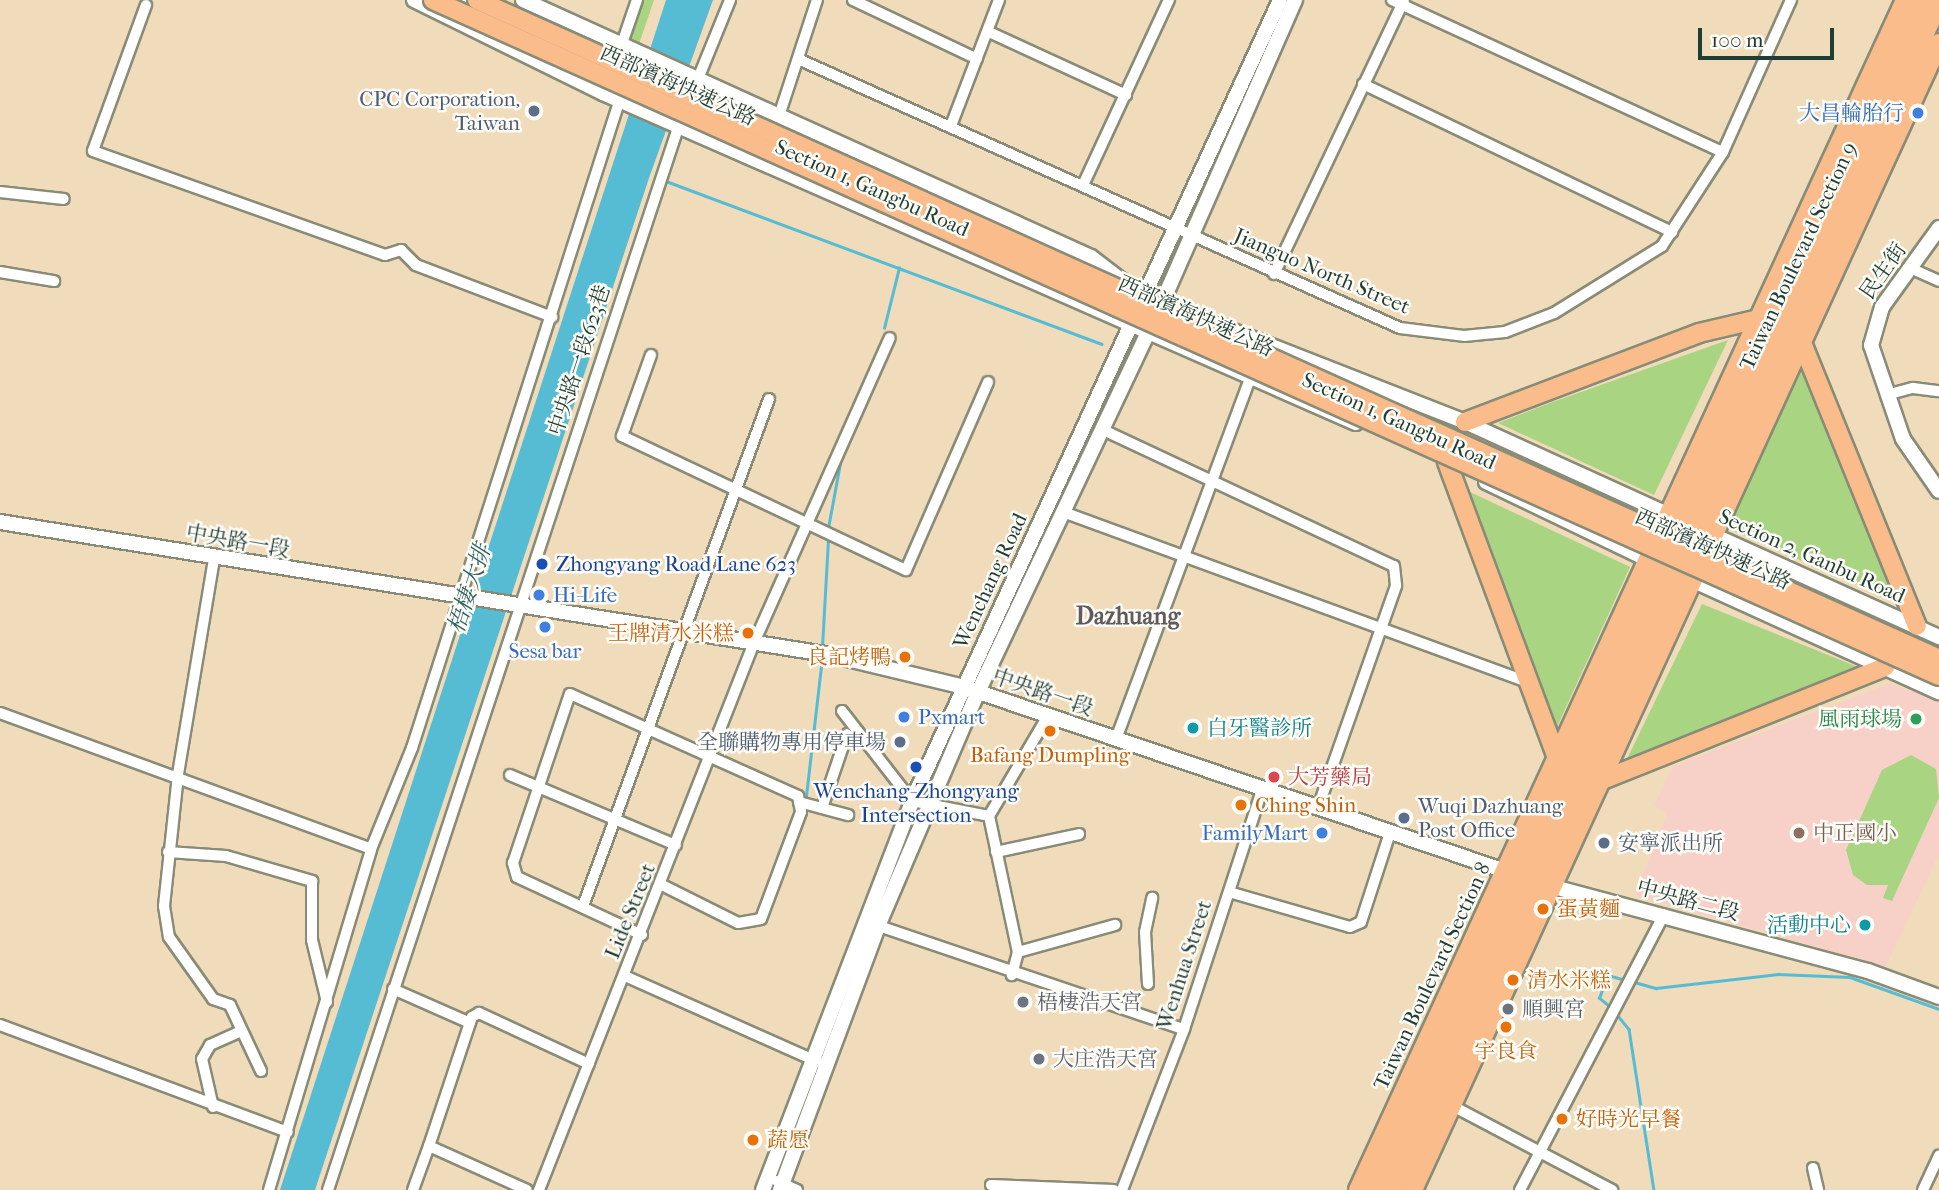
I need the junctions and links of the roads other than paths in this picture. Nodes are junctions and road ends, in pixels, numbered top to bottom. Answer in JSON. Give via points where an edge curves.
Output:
{"nodes":[{"id":1,"x":414,"y":0,"type":"edge"},
{"id":2,"x":477,"y":0,"type":"edge"},
{"id":3,"x":488,"y":0,"type":"edge"},
{"id":4,"x":523,"y":0,"type":"edge"},
{"id":5,"x":637,"y":0,"type":"edge"},
{"id":6,"x":730,"y":0,"type":"edge"},
{"id":7,"x":817,"y":0,"type":"edge"},
{"id":8,"x":853,"y":0,"type":"edge"},
{"id":9,"x":999,"y":0,"type":"edge"},
{"id":10,"x":1280,"y":0,"type":"edge"},
{"id":11,"x":1295,"y":0,"type":"edge"},
{"id":12,"x":1791,"y":0,"type":"edge"},
{"id":13,"x":1905,"y":0,"type":"edge"},
{"id":14,"x":1923,"y":0,"type":"edge"},
{"id":15,"x":1165,"y":1,"type":"edge"},
{"id":16,"x":1400,"y":1,"type":"edge"},
{"id":17,"x":433,"y":3,"type":"edge"},
{"id":18,"x":1939,"y":3,"type":"edge"},
{"id":19,"x":146,"y":5,"type":"dead end"},
{"id":20,"x":456,"y":6,"type":"edge"},
{"id":21,"x":989,"y":32,"type":"junction"},
{"id":22,"x":1939,"y":43,"type":"edge"},
{"id":23,"x":622,"y":46,"type":"junction"},
{"id":24,"x":798,"y":59,"type":"junction"},
{"id":25,"x":977,"y":60,"type":"junction"},
{"id":26,"x":612,"y":71,"type":"junction"},
{"id":27,"x":699,"y":77,"type":"junction"},
{"id":28,"x":1363,"y":84,"type":"junction"},
{"id":29,"x":604,"y":93,"type":"junction"},
{"id":30,"x":1126,"y":95,"type":"junction"},
{"id":31,"x":620,"y":99,"type":"junction"},
{"id":32,"x":688,"y":105,"type":"junction"},
{"id":33,"x":779,"y":116,"type":"junction"},
{"id":34,"x":952,"y":123,"type":"junction"},
{"id":35,"x":677,"y":125,"type":"junction"},
{"id":36,"x":1723,"y":152,"type":"junction"},
{"id":37,"x":1083,"y":185,"type":"junction"},
{"id":38,"x":0,"y":192,"type":"edge"},
{"id":39,"x":64,"y":199,"type":"dead end"},
{"id":40,"x":1174,"y":227,"type":"junction"},
{"id":41,"x":1939,"y":228,"type":"edge"},
{"id":42,"x":1672,"y":232,"type":"junction"},
{"id":43,"x":1189,"y":234,"type":"junction"},
{"id":44,"x":1016,"y":253,"type":"junction"},
{"id":45,"x":1910,"y":268,"type":"junction"},
{"id":46,"x":0,"y":272,"type":"edge"},
{"id":47,"x":1273,"y":274,"type":"junction"},
{"id":48,"x":1111,"y":277,"type":"junction"},
{"id":49,"x":54,"y":281,"type":"dead end"},
{"id":50,"x":1939,"y":281,"type":"edge"},
{"id":51,"x":1147,"y":295,"type":"junction"},
{"id":52,"x":1162,"y":303,"type":"junction"},
{"id":53,"x":1086,"y":304,"type":"junction"},
{"id":54,"x":552,"y":317,"type":"junction"},
{"id":55,"x":1782,"y":325,"type":"junction"},
{"id":56,"x":1133,"y":326,"type":"junction"},
{"id":57,"x":1147,"y":333,"type":"junction"},
{"id":58,"x":890,"y":338,"type":"dead end"},
{"id":59,"x":651,"y":355,"type":"dead end"},
{"id":60,"x":1250,"y":378,"type":"junction"},
{"id":61,"x":988,"y":382,"type":"dead end"},
{"id":62,"x":1939,"y":391,"type":"edge"},
{"id":63,"x":1886,"y":396,"type":"junction"},
{"id":64,"x":769,"y":399,"type":"dead end"},
{"id":65,"x":1465,"y":422,"type":"junction"},
{"id":66,"x":1101,"y":429,"type":"junction"},
{"id":67,"x":1447,"y":462,"type":"junction"},
{"id":68,"x":1209,"y":481,"type":"junction"},
{"id":69,"x":736,"y":488,"type":"junction"},
{"id":70,"x":1939,"y":491,"type":"edge"},
{"id":71,"x":1063,"y":512,"type":"junction"},
{"id":72,"x":806,"y":520,"type":"junction"},
{"id":73,"x":0,"y":522,"type":"edge"},
{"id":74,"x":1691,"y":524,"type":"junction"},
{"id":75,"x":1181,"y":556,"type":"junction"},
{"id":76,"x":214,"y":559,"type":"junction"},
{"id":77,"x":1670,"y":570,"type":"junction"},
{"id":78,"x":463,"y":601,"type":"junction"},
{"id":79,"x":515,"y":607,"type":"junction"},
{"id":80,"x":1917,"y":626,"type":"junction"},
{"id":81,"x":1379,"y":627,"type":"junction"},
{"id":82,"x":683,"y":632,"type":"junction"},
{"id":83,"x":1939,"y":637,"type":"edge"},
{"id":84,"x":753,"y":645,"type":"junction"},
{"id":85,"x":1939,"y":659,"type":"edge"},
{"id":86,"x":1885,"y":667,"type":"junction"},
{"id":87,"x":1939,"y":676,"type":"edge"},
{"id":88,"x":1531,"y":683,"type":"junction"},
{"id":89,"x":971,"y":690,"type":"junction"},
{"id":90,"x":1939,"y":692,"type":"edge"},
{"id":91,"x":842,"y":711,"type":"dead end"},
{"id":92,"x":0,"y":713,"type":"edge"},
{"id":93,"x":1048,"y":716,"type":"junction"},
{"id":94,"x":647,"y":729,"type":"junction"},
{"id":95,"x":847,"y":734,"type":"dead end"},
{"id":96,"x":1116,"y":739,"type":"junction"},
{"id":97,"x":710,"y":760,"type":"junction"},
{"id":98,"x":1563,"y":763,"type":"junction"},
{"id":99,"x":178,"y":775,"type":"junction"},
{"id":100,"x":510,"y":775,"type":"dead end"},
{"id":101,"x":1600,"y":782,"type":"junction"},
{"id":102,"x":542,"y":785,"type":"junction"},
{"id":103,"x":1262,"y":790,"type":"junction"},
{"id":104,"x":912,"y":801,"type":"junction"},
{"id":105,"x":799,"y":802,"type":"junction"},
{"id":106,"x":822,"y":808,"type":"junction"},
{"id":107,"x":1318,"y":808,"type":"junction"},
{"id":108,"x":930,"y":809,"type":"junction"},
{"id":109,"x":848,"y":815,"type":"dead end"},
{"id":110,"x":989,"y":816,"type":"junction"},
{"id":111,"x":618,"y":817,"type":"junction"},
{"id":112,"x":1390,"y":833,"type":"junction"},
{"id":113,"x":1079,"y":834,"type":"dead end"},
{"id":114,"x":676,"y":845,"type":"junction"},
{"id":115,"x":371,"y":849,"type":"junction"},
{"id":116,"x":167,"y":852,"type":"junction"},
{"id":117,"x":996,"y":852,"type":"junction"},
{"id":118,"x":1528,"y":879,"type":"junction"},
{"id":119,"x":662,"y":885,"type":"junction"},
{"id":120,"x":1229,"y":892,"type":"junction"},
{"id":121,"x":1152,"y":898,"type":"dead end"},
{"id":122,"x":583,"y":906,"type":"junction"},
{"id":123,"x":1664,"y":914,"type":"junction"},
{"id":124,"x":864,"y":920,"type":"junction"},
{"id":125,"x":1115,"y":925,"type":"dead end"},
{"id":126,"x":878,"y":926,"type":"junction"},
{"id":127,"x":642,"y":935,"type":"junction"},
{"id":128,"x":1018,"y":952,"type":"junction"},
{"id":129,"x":1013,"y":975,"type":"junction"},
{"id":130,"x":625,"y":976,"type":"junction"},
{"id":131,"x":1148,"y":984,"type":"dead end"},
{"id":132,"x":393,"y":989,"type":"junction"},
{"id":133,"x":1939,"y":997,"type":"edge"},
{"id":134,"x":327,"y":1004,"type":"junction"},
{"id":135,"x":470,"y":1023,"type":"junction"},
{"id":136,"x":0,"y":1026,"type":"edge"},
{"id":137,"x":1184,"y":1029,"type":"junction"},
{"id":138,"x":241,"y":1031,"type":"junction"},
{"id":139,"x":820,"y":1063,"type":"junction"},
{"id":140,"x":589,"y":1064,"type":"junction"},
{"id":141,"x":261,"y":1071,"type":"dead end"},
{"id":142,"x":1430,"y":1094,"type":"junction"},
{"id":143,"x":213,"y":1107,"type":"junction"},
{"id":144,"x":288,"y":1132,"type":"junction"},
{"id":145,"x":429,"y":1146,"type":"junction"},
{"id":146,"x":1538,"y":1154,"type":"junction"},
{"id":147,"x":1939,"y":1155,"type":"edge"},
{"id":148,"x":1813,"y":1168,"type":"dead end"},
{"id":149,"x":765,"y":1184,"type":"edge"},
{"id":150,"x":990,"y":1185,"type":"dead end"},
{"id":151,"x":414,"y":1186,"type":"edge"},
{"id":152,"x":781,"y":1186,"type":"edge"},
{"id":153,"x":268,"y":1190,"type":"edge"},
{"id":154,"x":328,"y":1190,"type":"edge"},
{"id":155,"x":527,"y":1190,"type":"edge"},
{"id":156,"x":539,"y":1190,"type":"edge"},
{"id":157,"x":797,"y":1190,"type":"edge"},
{"id":158,"x":1114,"y":1190,"type":"edge"},
{"id":159,"x":1122,"y":1190,"type":"edge"},
{"id":160,"x":1358,"y":1190,"type":"edge"},
{"id":161,"x":1376,"y":1190,"type":"edge"},
{"id":162,"x":1394,"y":1190,"type":"edge"},
{"id":163,"x":1413,"y":1190,"type":"edge"},
{"id":164,"x":1520,"y":1190,"type":"edge"},
{"id":165,"x":1612,"y":1190,"type":"edge"},
{"id":166,"x":1818,"y":1190,"type":"edge"},
{"id":167,"x":1923,"y":1190,"type":"edge"}],
"edges":[{"from":1,"to":17,"type":"street","name":"Section 1, Gangbu Road"},
{"from":2,"to":85,"type":"main road","name":"西部濱海快速公路","bridge":true},
{"from":3,"to":48,"type":"main road","via":[[558,25]]},
{"from":4,"to":23,"type":"street","name":"Section 1, Gangbu Road"},
{"from":5,"to":23,"type":"street"},
{"from":6,"to":27,"type":"street","name":"中央路一段623巷"},
{"from":7,"to":24,"type":"street"},
{"from":8,"to":25,"type":"street"},
{"from":9,"to":21,"type":"street"},
{"from":10,"to":40,"type":"street","name":"Wenchang Road"},
{"from":11,"to":43,"type":"street","name":"Wenchang Road"},
{"from":12,"to":36,"type":"street","name":"Jianguo North Street"},
{"from":13,"to":55,"type":"main road","name":"Taiwan Boulevard Section 9"},
{"from":14,"to":55,"type":"main road","name":"Taiwan Boulevard Section 9"},
{"from":15,"to":30,"type":"street"},
{"from":16,"to":28,"type":"street"},
{"from":16,"to":36,"type":"street"},
{"from":17,"to":20,"type":"main road","name":"西部濱海快速公路","bridge":true},
{"from":17,"to":29,"type":"street","name":"Section 1, Gangbu Road"},
{"from":18,"to":55,"type":"main road","name":"Taiwan Boulevard Section 9"},
{"from":19,"to":54,"type":"street","via":[[93,151],[385,255],[410,253],[416,265]]},
{"from":20,"to":26,"type":"street","name":"Section 1, Gangbu Road"},
{"from":20,"to":53,"type":"main road","bridge":true,"via":[[502,38]]},
{"from":20,"to":87,"type":"main road","name":"西部濱海快速公路","bridge":true},
{"from":21,"to":25,"type":"street"},
{"from":21,"to":30,"type":"street"},
{"from":22,"to":55,"type":"main road","name":"Taiwan Boulevard Section 9"},
{"from":23,"to":26,"type":"street"},
{"from":23,"to":27,"type":"street","name":"Section 1, Gangbu Road"},
{"from":24,"to":33,"type":"street"},
{"from":24,"to":34,"type":"street","name":"Jianguo North Street"},
{"from":25,"to":34,"type":"street"},
{"from":26,"to":29,"type":"street"},
{"from":26,"to":32,"type":"street","name":"Section 1, Gangbu Road"},
{"from":27,"to":32,"type":"street","name":"中央路一段623巷"},
{"from":27,"to":33,"type":"street","name":"Section 1, Gangbu Road"},
{"from":28,"to":42,"type":"street"},
{"from":28,"to":47,"type":"street"},
{"from":29,"to":31,"type":"street","name":"Section 1, Gangbu Road"},
{"from":30,"to":37,"type":"street"},
{"from":31,"to":35,"type":"street","name":"Section 1, Gangbu Road"},
{"from":31,"to":54,"type":"street"},
{"from":32,"to":35,"type":"street","name":"中央路一段623巷"},
{"from":32,"to":44,"type":"street","name":"Section 1, Gangbu Road"},
{"from":33,"to":48,"type":"street","name":"Section 1, Gangbu Road","via":[[1091,257]]},
{"from":34,"to":37,"type":"street","name":"Jianguo North Street"},
{"from":35,"to":53,"type":"street","name":"Section 1, Gangbu Road"},
{"from":35,"to":79,"type":"street","name":"中央路一段623巷"},
{"from":36,"to":42,"type":"street","name":"Jianguo North Street"},
{"from":37,"to":40,"type":"street","name":"Jianguo North Street"},
{"from":38,"to":39,"type":"street"},
{"from":40,"to":43,"type":"street","name":"Jianguo North Street"},
{"from":40,"to":51,"type":"street","name":"Wenchang Road"},
{"from":41,"to":45,"type":"street","name":"民生街"},
{"from":42,"to":47,"type":"street","name":"Jianguo North Street","via":[[1612,281],[1505,332],[1464,336],[1400,328]]},
{"from":43,"to":47,"type":"street","name":"Jianguo North Street"},
{"from":43,"to":52,"type":"street","name":"Wenchang Road"},
{"from":44,"to":48,"type":"street","name":"Section 1, Gangbu Road"},
{"from":44,"to":53,"type":"street","name":"Section 1, Gangbu Road"},
{"from":45,"to":50,"type":"street"},
{"from":45,"to":63,"type":"street","name":"民生街","via":[[1872,328],[1871,354]]},
{"from":46,"to":49,"type":"street"},
{"from":48,"to":51,"type":"street","name":"Section 1, Gangbu Road"},
{"from":51,"to":52,"type":"street","name":"Section 1, Gangbu Road"},
{"from":51,"to":56,"type":"street","name":"Wenchang Road"},
{"from":52,"to":57,"type":"street","name":"Wenchang Road"},
{"from":52,"to":65,"type":"street","name":"Section 1, Gangbu Road"},
{"from":53,"to":56,"type":"street","name":"Section 1, Gangbu Road"},
{"from":54,"to":78,"type":"street"},
{"from":55,"to":65,"type":"main road"},
{"from":55,"to":74,"type":"main road","name":"Taiwan Boulevard Section 9"},
{"from":55,"to":74,"type":"main road","name":"Taiwan Boulevard Section 9"},
{"from":55,"to":80,"type":"main road"},
{"from":56,"to":57,"type":"street","name":"Section 1, Gangbu Road"},
{"from":56,"to":89,"type":"street","name":"Wenchang Road"},
{"from":57,"to":60,"type":"street","name":"Section 1, Gangbu Road"},
{"from":57,"to":66,"type":"street","name":"Wenchang Road"},
{"from":58,"to":72,"type":"street","name":"Lide Street"},
{"from":59,"to":69,"type":"street","via":[[622,436]]},
{"from":60,"to":67,"type":"street","name":"Section 1, Gangbu Road"},
{"from":60,"to":68,"type":"street"},
{"from":61,"to":72,"type":"street","via":[[906,570]]},
{"from":62,"to":63,"type":"street","via":[[1913,388]]},
{"from":63,"to":70,"type":"street","name":"民生街","via":[[1909,450]]},
{"from":64,"to":69,"type":"street"},
{"from":65,"to":74,"type":"street","name":"Section 1, Gangbu Road"},
{"from":66,"to":68,"type":"street"},
{"from":66,"to":71,"type":"street","name":"Wenchang Road"},
{"from":67,"to":77,"type":"street","name":"Section 1, Gangbu Road"},
{"from":67,"to":88,"type":"main road"},
{"from":68,"to":75,"type":"street"},
{"from":68,"to":81,"type":"street","via":[[1394,566],[1396,586]]},
{"from":69,"to":72,"type":"street"},
{"from":69,"to":82,"type":"street"},
{"from":71,"to":75,"type":"street"},
{"from":71,"to":89,"type":"street","name":"Wenchang Road"},
{"from":72,"to":84,"type":"street","name":"Lide Street"},
{"from":73,"to":76,"type":"street","name":"中央路一段"},
{"from":74,"to":77,"type":"main road","name":"Taiwan Boulevard Section 8"},
{"from":74,"to":77,"type":"main road","name":"Taiwan Boulevard Section 8"},
{"from":74,"to":80,"type":"street","name":"Section 2, Ganbu Road"},
{"from":75,"to":81,"type":"street"},
{"from":75,"to":96,"type":"street"},
{"from":76,"to":78,"type":"street","name":"中央路一段"},
{"from":76,"to":99,"type":"street"},
{"from":77,"to":86,"type":"street"},
{"from":77,"to":98,"type":"main road","name":"Taiwan Boulevard Section 8"},
{"from":77,"to":101,"type":"main road","name":"Taiwan Boulevard Section 8"},
{"from":77,"to":118,"type":"main road","name":"Taiwan Boulevard Section 8"},
{"from":78,"to":79,"type":"street","name":"中央路一段"},
{"from":78,"to":115,"type":"street"},
{"from":79,"to":82,"type":"street","name":"中央路一段"},
{"from":79,"to":132,"type":"street","name":"中央路一段623巷","via":[[499,669]]},
{"from":80,"to":83,"type":"street","name":"Section 2, Ganbu Road"},
{"from":81,"to":88,"type":"street"},
{"from":81,"to":107,"type":"street"},
{"from":82,"to":84,"type":"street","name":"中央路一段"},
{"from":82,"to":94,"type":"street"},
{"from":84,"to":89,"type":"street","name":"中央路一段","via":[[831,655]]},
{"from":84,"to":97,"type":"street","name":"Lide Street"},
{"from":86,"to":90,"type":"street"},
{"from":86,"to":101,"type":"main road"},
{"from":88,"to":98,"type":"main road"},
{"from":89,"to":93,"type":"street","name":"中央路一段"},
{"from":89,"to":104,"type":"street","name":"Wenchang Road"},
{"from":89,"to":108,"type":"street","name":"Wenchang Road"},
{"from":91,"to":104,"type":"street"},
{"from":92,"to":99,"type":"street"},
{"from":93,"to":96,"type":"street","name":"中央路一段"},
{"from":93,"to":110,"type":"street"},
{"from":94,"to":97,"type":"street"},
{"from":94,"to":102,"type":"street","via":[[570,694]]},
{"from":94,"to":111,"type":"street"},
{"from":95,"to":106,"type":"street"},
{"from":96,"to":103,"type":"street","name":"中央路一段"},
{"from":97,"to":105,"type":"street","via":[[798,796]]},
{"from":97,"to":114,"type":"street","name":"Lide Street"},
{"from":98,"to":118,"type":"main road","name":"Taiwan Boulevard Section 8"},
{"from":99,"to":115,"type":"street"},
{"from":99,"to":116,"type":"street"},
{"from":100,"to":102,"type":"street"},
{"from":101,"to":118,"type":"main road","name":"Taiwan Boulevard Section 8"},
{"from":102,"to":111,"type":"street"},
{"from":102,"to":122,"type":"street","via":[[513,863],[517,877]]},
{"from":103,"to":107,"type":"street","name":"中央路一段"},
{"from":103,"to":120,"type":"street","name":"Wenhua Street"},
{"from":104,"to":108,"type":"street"},
{"from":104,"to":124,"type":"street","name":"Wenchang Road"},
{"from":105,"to":106,"type":"street"},
{"from":105,"to":119,"type":"street","via":[[761,919],[738,923]]},
{"from":106,"to":109,"type":"street"},
{"from":107,"to":112,"type":"street","name":"中央路一段"},
{"from":108,"to":110,"type":"street","via":[[951,806]]},
{"from":108,"to":126,"type":"street","name":"Wenchang Road"},
{"from":110,"to":117,"type":"street"},
{"from":111,"to":114,"type":"street"},
{"from":111,"to":122,"type":"street"},
{"from":112,"to":118,"type":"street","name":"中央路一段"},
{"from":112,"to":120,"type":"street","via":[[1361,922],[1350,927]]},
{"from":113,"to":117,"type":"street"},
{"from":114,"to":119,"type":"street","name":"Lide Street"},
{"from":115,"to":134,"type":"street"},
{"from":116,"to":134,"type":"street","via":[[226,856],[312,881],[312,940]]},
{"from":116,"to":138,"type":"street","via":[[169,937],[213,999],[230,1006]]},
{"from":117,"to":128,"type":"street"},
{"from":118,"to":123,"type":"street","name":"中央路二段"},
{"from":118,"to":142,"type":"main road","name":"Taiwan Boulevard Section 8"},
{"from":118,"to":142,"type":"main road","name":"Taiwan Boulevard Section 8"},
{"from":119,"to":127,"type":"street","name":"Lide Street"},
{"from":120,"to":137,"type":"street","name":"Wenhua Street"},
{"from":121,"to":131,"type":"street","via":[[1145,932]]},
{"from":122,"to":127,"type":"street"},
{"from":123,"to":133,"type":"street","name":"中央路二段"},
{"from":123,"to":146,"type":"street"},
{"from":124,"to":126,"type":"street"},
{"from":124,"to":139,"type":"street","name":"Wenchang Road"},
{"from":125,"to":128,"type":"street"},
{"from":126,"to":129,"type":"street"},
{"from":126,"to":139,"type":"street","name":"Wenchang Road"},
{"from":127,"to":130,"type":"street","name":"Lide Street"},
{"from":128,"to":129,"type":"street"},
{"from":129,"to":137,"type":"street"},
{"from":130,"to":139,"type":"street"},
{"from":130,"to":140,"type":"street","name":"Lide Street"},
{"from":132,"to":135,"type":"street"},
{"from":132,"to":154,"type":"street"},
{"from":134,"to":144,"type":"street"},
{"from":135,"to":140,"type":"street","via":[[488,1015]]},
{"from":135,"to":145,"type":"street"},
{"from":136,"to":143,"type":"street"},
{"from":137,"to":159,"type":"street","name":"Wenhua Street"},
{"from":138,"to":141,"type":"street"},
{"from":138,"to":143,"type":"street","via":[[210,1045],[202,1059]]},
{"from":139,"to":149,"type":"street","name":"Wenchang Road"},
{"from":139,"to":152,"type":"street","name":"Wenchang Road"},
{"from":140,"to":156,"type":"street","name":"Lide Street"},
{"from":142,"to":146,"type":"street"},
{"from":142,"to":160,"type":"main road","name":"Taiwan Boulevard Section 8"},
{"from":142,"to":161,"type":"main road","name":"Taiwan Boulevard Section 8"},
{"from":142,"to":162,"type":"main road","name":"Taiwan Boulevard Section 8"},
{"from":142,"to":163,"type":"main road","name":"Taiwan Boulevard Section 8"},
{"from":143,"to":144,"type":"street"},
{"from":144,"to":153,"type":"street"},
{"from":145,"to":151,"type":"street"},
{"from":145,"to":155,"type":"street"},
{"from":146,"to":164,"type":"street"},
{"from":146,"to":165,"type":"street"},
{"from":147,"to":167,"type":"street"},
{"from":148,"to":166,"type":"street"},
{"from":149,"to":152,"type":"street"},
{"from":150,"to":158,"type":"street"},
{"from":152,"to":157,"type":"street"}]}
